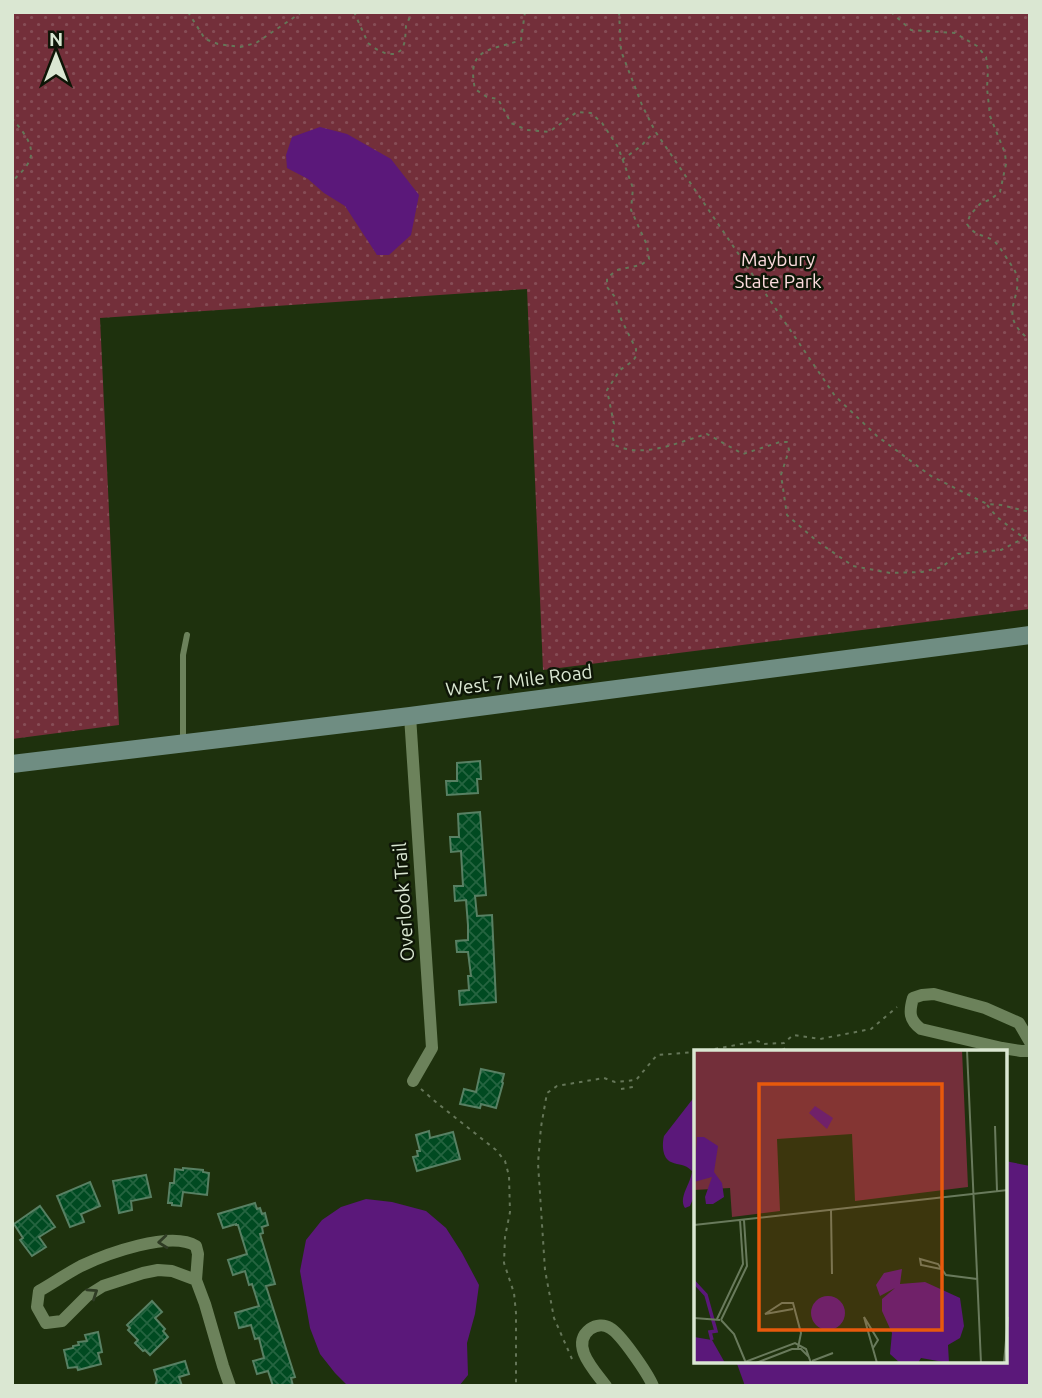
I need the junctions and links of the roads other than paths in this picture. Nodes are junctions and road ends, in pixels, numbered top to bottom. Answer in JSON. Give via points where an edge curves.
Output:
{"nodes":[{"id":1,"x":187,"y":635,"type":"dead end"},
{"id":2,"x":1030,"y":635,"type":"edge"},
{"id":3,"x":410,"y":716,"type":"junction"},
{"id":4,"x":183,"y":743,"type":"junction"},
{"id":5,"x":12,"y":764,"type":"edge"},
{"id":6,"x":1030,"y":1042,"type":"edge"},
{"id":7,"x":1030,"y":1051,"type":"edge"},
{"id":8,"x":413,"y":1081,"type":"road end"},
{"id":9,"x":196,"y":1280,"type":"junction"},
{"id":10,"x":230,"y":1386,"type":"edge"},
{"id":11,"x":606,"y":1386,"type":"edge"},
{"id":12,"x":653,"y":1386,"type":"edge"}],
"edges":[{"from":1,"to":4,"type":"lane"},
{"from":2,"to":3,"type":"street","name":"West 7 Mile Road"},
{"from":3,"to":4,"type":"street","name":"West 7 Mile Road"},
{"from":3,"to":8,"type":"street","name":"Overlook Trail","via":[[432,1048]]},
{"from":4,"to":5,"type":"street","name":"West 7 Mile Road"},
{"from":6,"to":7,"type":"street","via":[[1019,1023],[985,1008],[934,994],[914,998],[910,1017],[921,1030]]},
{"from":9,"to":9,"type":"street","one_way":true,"via":[[195,1247],[189,1242],[156,1242],[81,1266],[39,1291],[37,1307],[46,1323],[62,1321],[103,1286],[133,1276],[158,1270]]},
{"from":9,"to":10,"type":"street"},
{"from":11,"to":12,"type":"street","via":[[584,1355],[581,1342],[594,1326],[614,1330]]}]}
